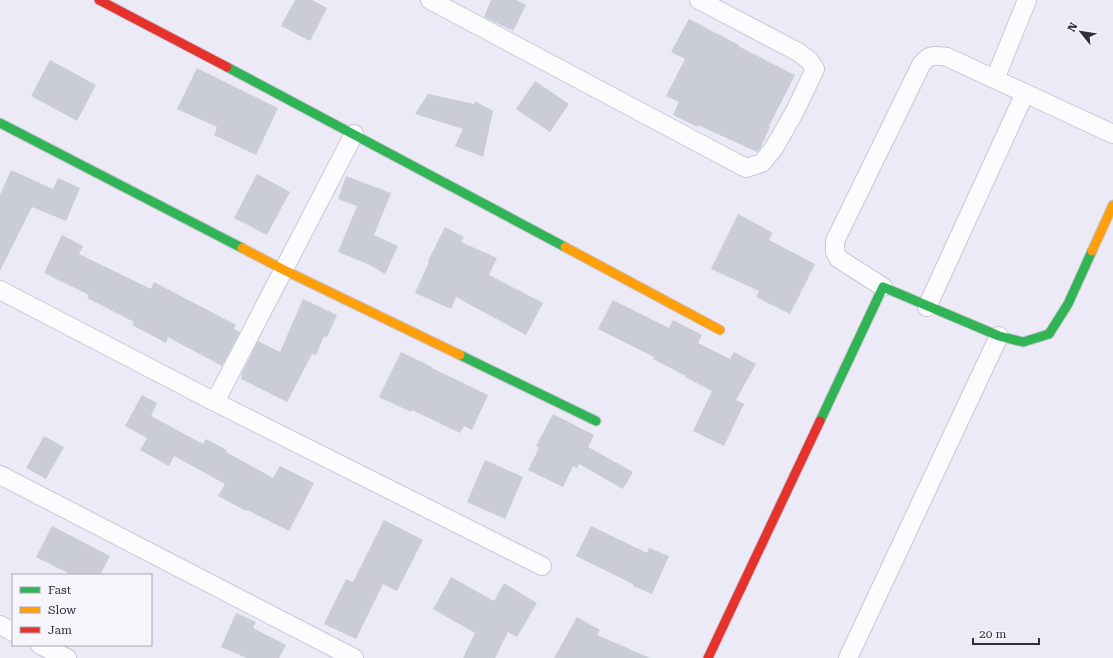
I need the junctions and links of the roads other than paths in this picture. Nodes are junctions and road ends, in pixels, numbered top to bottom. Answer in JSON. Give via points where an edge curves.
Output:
{"nodes":[{"id":1,"x":99,"y":0,"type":"edge"},
{"id":2,"x":699,"y":0,"type":"edge"},
{"id":3,"x":1027,"y":0,"type":"edge"},
{"id":4,"x":437,"y":1,"type":"edge"},
{"id":5,"x":995,"y":79,"type":"junction"},
{"id":6,"x":1025,"y":93,"type":"junction"},
{"id":7,"x":0,"y":123,"type":"edge"},
{"id":8,"x":354,"y":134,"type":"junction"},
{"id":9,"x":1113,"y":134,"type":"edge"},
{"id":10,"x":1113,"y":205,"type":"edge"},
{"id":11,"x":284,"y":270,"type":"junction"},
{"id":12,"x":882,"y":287,"type":"junction"},
{"id":13,"x":0,"y":290,"type":"edge"},
{"id":14,"x":927,"y":306,"type":"junction"},
{"id":15,"x":720,"y":330,"type":"dead end"},
{"id":16,"x":999,"y":336,"type":"junction"},
{"id":17,"x":215,"y":402,"type":"junction"},
{"id":18,"x":596,"y":421,"type":"dead end"},
{"id":19,"x":0,"y":475,"type":"edge"},
{"id":20,"x":542,"y":566,"type":"dead end"},
{"id":21,"x":0,"y":625,"type":"edge"},
{"id":22,"x":12,"y":631,"type":"edge"},
{"id":23,"x":42,"y":646,"type":"edge"},
{"id":24,"x":67,"y":658,"type":"edge"},
{"id":25,"x":354,"y":658,"type":"edge"},
{"id":26,"x":708,"y":658,"type":"edge"},
{"id":27,"x":848,"y":658,"type":"edge"}],
"edges":[{"from":1,"to":8,"type":"street"},
{"from":2,"to":4,"type":"street","via":[[798,52],[809,60],[815,70],[774,148],[762,163],[746,168]]},
{"from":3,"to":5,"type":"street"},
{"from":5,"to":6,"type":"street"},
{"from":5,"to":12,"type":"street","via":[[947,57],[932,55],[921,64],[835,241],[835,252],[839,259]]},
{"from":6,"to":9,"type":"street"},
{"from":6,"to":14,"type":"street"},
{"from":7,"to":11,"type":"street"},
{"from":8,"to":11,"type":"street"},
{"from":8,"to":15,"type":"street"},
{"from":10,"to":16,"type":"street","via":[[1068,304],[1049,334],[1023,342]]},
{"from":11,"to":17,"type":"street"},
{"from":11,"to":18,"type":"street"},
{"from":12,"to":14,"type":"street"},
{"from":12,"to":26,"type":"street"},
{"from":13,"to":17,"type":"street"},
{"from":14,"to":16,"type":"street"},
{"from":16,"to":27,"type":"street"},
{"from":17,"to":20,"type":"street"},
{"from":19,"to":25,"type":"street"},
{"from":21,"to":22,"type":"street"},
{"from":23,"to":24,"type":"street"}]}
